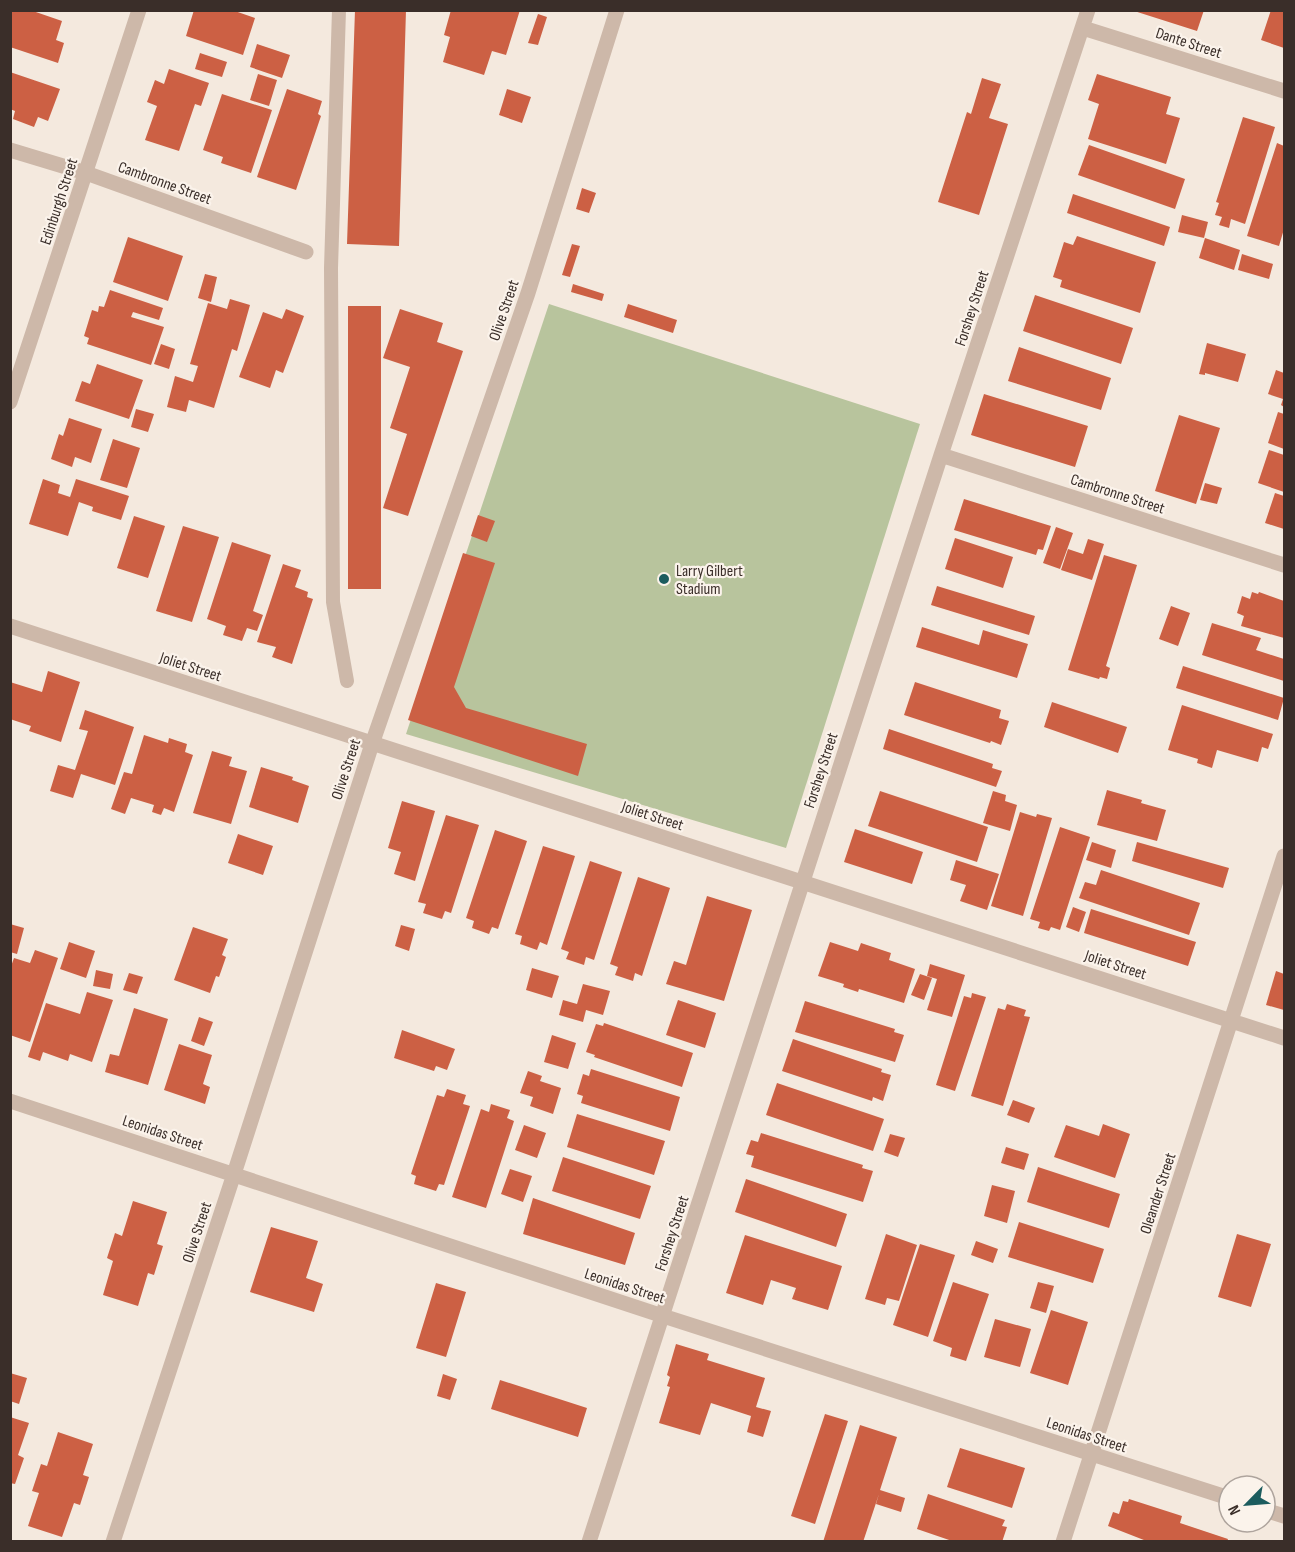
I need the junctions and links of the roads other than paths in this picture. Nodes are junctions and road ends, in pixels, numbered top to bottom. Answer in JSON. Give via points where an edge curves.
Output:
{"nodes":[{"id":1,"x":139,"y":10,"type":"edge"},
{"id":2,"x":339,"y":10,"type":"edge"},
{"id":3,"x":616,"y":10,"type":"edge"},
{"id":4,"x":1088,"y":10,"type":"edge"},
{"id":5,"x":1083,"y":28,"type":"junction"},
{"id":6,"x":1284,"y":91,"type":"edge"},
{"id":7,"x":10,"y":150,"type":"edge"},
{"id":8,"x":86,"y":173,"type":"junction"},
{"id":9,"x":306,"y":252,"type":"dead end"},
{"id":10,"x":10,"y":402,"type":"edge"},
{"id":11,"x":941,"y":455,"type":"junction"},
{"id":12,"x":1284,"y":565,"type":"edge"},
{"id":13,"x":10,"y":626,"type":"edge"},
{"id":14,"x":346,"y":681,"type":"dead end"},
{"id":15,"x":372,"y":744,"type":"junction"},
{"id":16,"x":1284,"y":856,"type":"edge"},
{"id":17,"x":802,"y":882,"type":"junction"},
{"id":18,"x":1233,"y":1021,"type":"junction"},
{"id":19,"x":1284,"y":1038,"type":"edge"},
{"id":20,"x":10,"y":1101,"type":"edge"},
{"id":21,"x":234,"y":1174,"type":"junction"},
{"id":22,"x":663,"y":1316,"type":"junction"},
{"id":23,"x":1092,"y":1454,"type":"junction"},
{"id":24,"x":1217,"y":1494,"type":"edge"},
{"id":25,"x":113,"y":1542,"type":"edge"},
{"id":26,"x":589,"y":1542,"type":"edge"},
{"id":27,"x":1063,"y":1542,"type":"edge"}],
"edges":[{"from":1,"to":8,"type":"street","name":"Edinburgh Street"},
{"from":2,"to":14,"type":"lane","via":[[331,267],[333,602]]},
{"from":3,"to":15,"type":"street","name":"Olive Street","via":[[528,293]]},
{"from":4,"to":5,"type":"street","name":"Forshey Street"},
{"from":5,"to":6,"type":"street","name":"Dante Street"},
{"from":5,"to":11,"type":"street","name":"Forshey Street"},
{"from":7,"to":8,"type":"street","name":"Cambronne Street"},
{"from":8,"to":9,"type":"street","name":"Cambronne Street"},
{"from":8,"to":10,"type":"street","name":"Edinburgh Street"},
{"from":11,"to":12,"type":"street","name":"Cambronne Street"},
{"from":11,"to":17,"type":"street","name":"Forshey Street"},
{"from":13,"to":15,"type":"street","name":"Joliet Street"},
{"from":15,"to":17,"type":"street","name":"Joliet Street"},
{"from":15,"to":21,"type":"street","name":"Olive Street"},
{"from":16,"to":18,"type":"street","name":"Oleander Street"},
{"from":17,"to":18,"type":"street","name":"Joliet Street"},
{"from":17,"to":22,"type":"street","name":"Forshey Street"},
{"from":18,"to":19,"type":"street","name":"Joliet Street"},
{"from":18,"to":23,"type":"street","name":"Oleander Street"},
{"from":20,"to":21,"type":"street","name":"Leonidas Street"},
{"from":21,"to":22,"type":"street","name":"Leonidas Street"},
{"from":21,"to":25,"type":"street","name":"Olive Street"},
{"from":22,"to":23,"type":"street","name":"Leonidas Street"},
{"from":22,"to":26,"type":"street","name":"Forshey Street"},
{"from":23,"to":24,"type":"street","name":"Leonidas Street"},
{"from":23,"to":27,"type":"street","name":"Oleander Street"}]}
